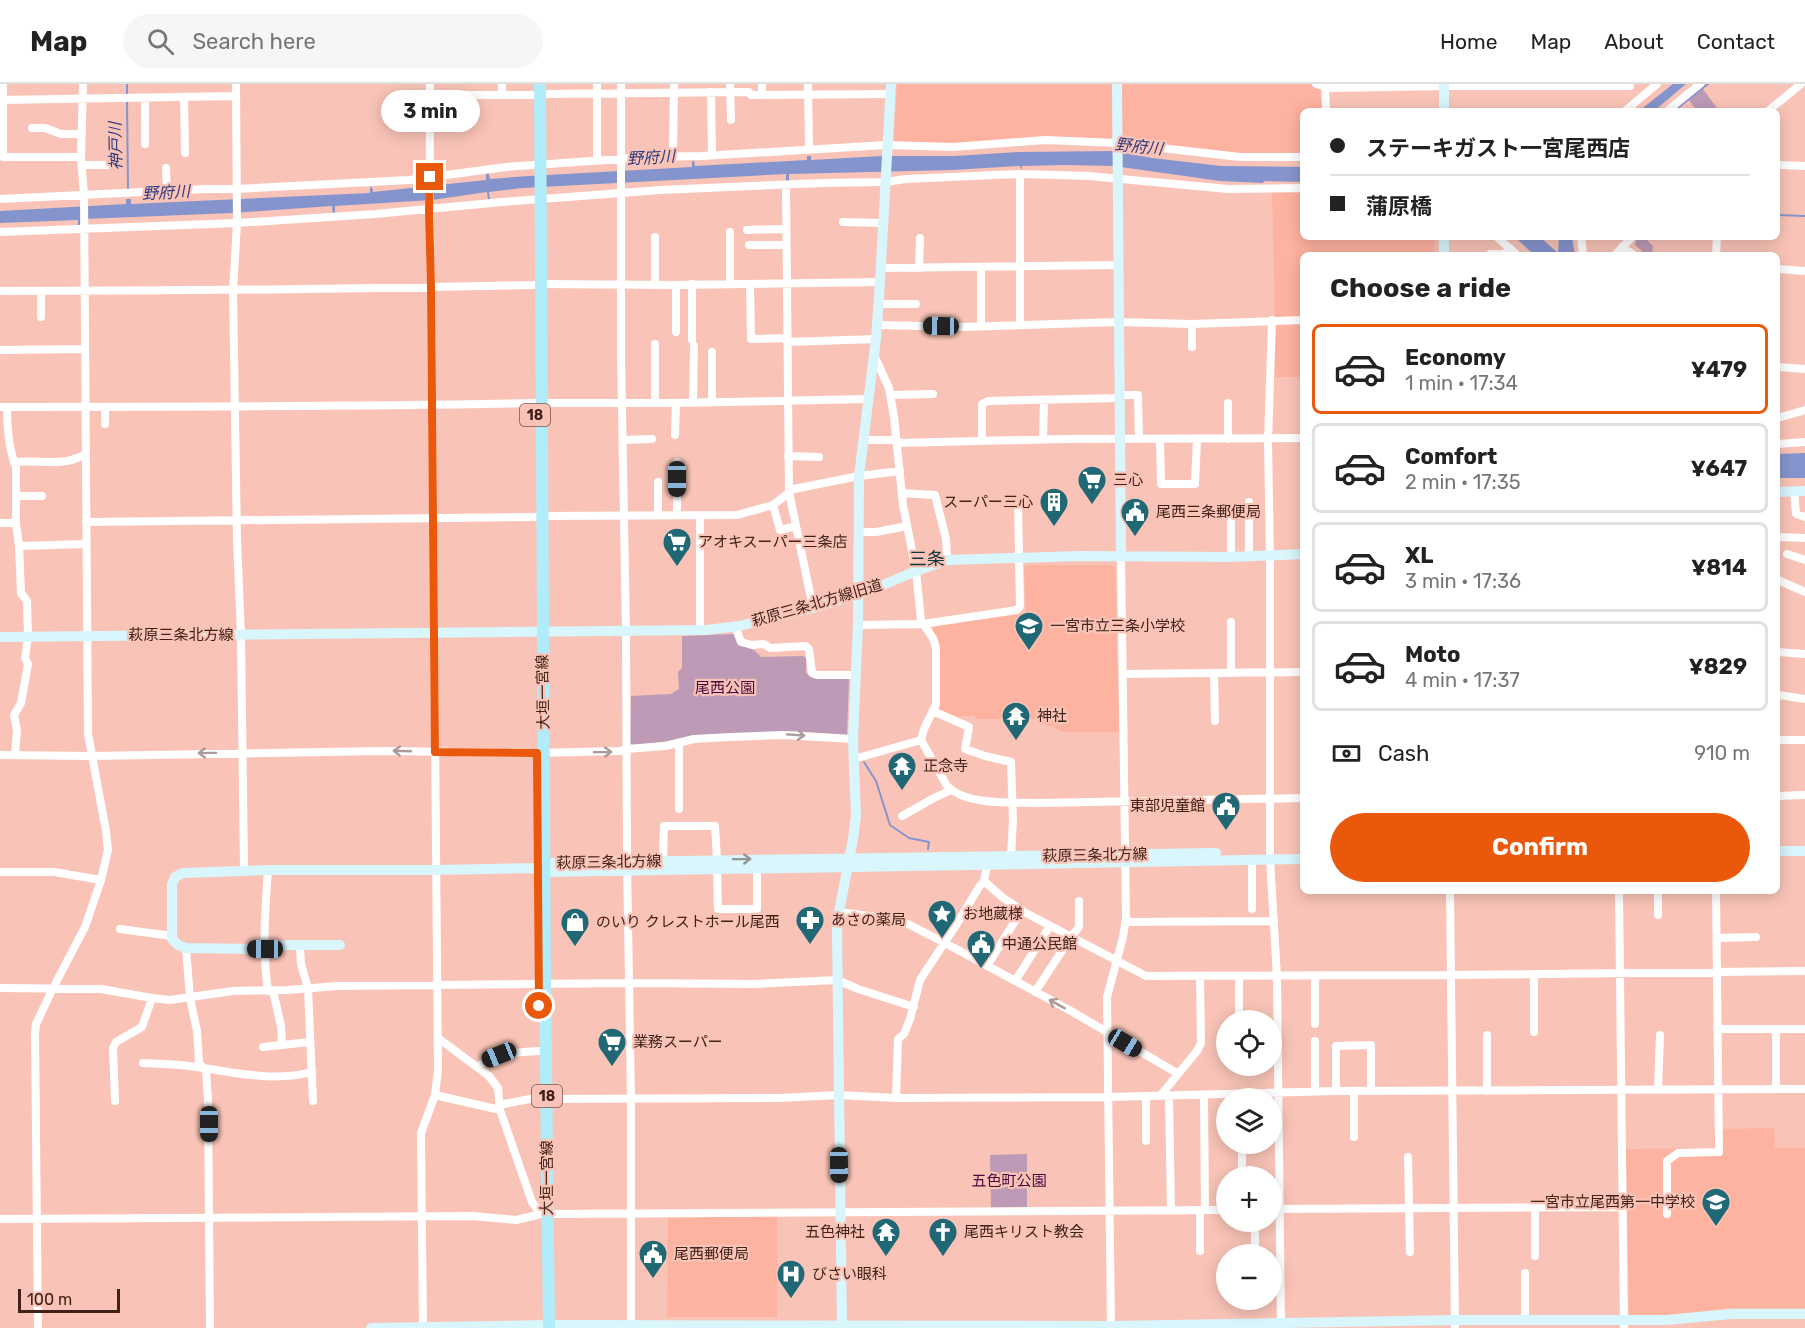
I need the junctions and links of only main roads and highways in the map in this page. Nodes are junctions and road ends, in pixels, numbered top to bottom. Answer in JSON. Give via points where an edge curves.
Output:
{"nodes":[{"id":1,"x":536,"y":89,"type":"edge"},
{"id":2,"x":542,"y":984,"type":"junction"},
{"id":3,"x":544,"y":1098,"type":"junction"},
{"id":4,"x":546,"y":1327,"type":"edge"}],
"edges":[{"from":1,"to":2,"type":"main road","name":"大垣一宮線","number":"18"},
{"from":2,"to":3,"type":"main road","name":"大垣一宮線","number":"18"},
{"from":2,"to":3,"type":"main road","name":"大垣一宮線","number":"18","via":[[540,1052]]},
{"from":3,"to":4,"type":"main road","name":"大垣一宮線","number":"18"}]}
